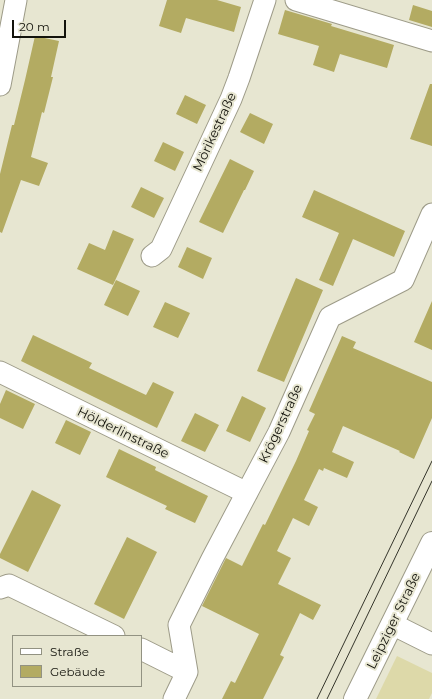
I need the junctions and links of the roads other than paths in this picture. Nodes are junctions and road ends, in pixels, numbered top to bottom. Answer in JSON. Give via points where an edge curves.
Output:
{"nodes":[{"id":1,"x":16,"y":0,"type":"edge"},
{"id":2,"x":265,"y":0,"type":"edge"},
{"id":3,"x":302,"y":1,"type":"edge"},
{"id":4,"x":432,"y":41,"type":"edge"},
{"id":5,"x":0,"y":85,"type":"edge"},
{"id":6,"x":432,"y":214,"type":"edge"},
{"id":7,"x":152,"y":256,"type":"dead end"},
{"id":8,"x":0,"y":372,"type":"edge"},
{"id":9,"x":247,"y":493,"type":"junction"},
{"id":10,"x":432,"y":543,"type":"edge"},
{"id":11,"x":0,"y":588,"type":"edge"},
{"id":12,"x":392,"y":624,"type":"junction"},
{"id":13,"x":112,"y":635,"type":"edge"},
{"id":14,"x":432,"y":644,"type":"edge"},
{"id":15,"x":142,"y":650,"type":"edge"},
{"id":16,"x":187,"y":672,"type":"junction"},
{"id":17,"x":174,"y":699,"type":"edge"},
{"id":18,"x":355,"y":699,"type":"edge"}],
"edges":[{"from":1,"to":5,"type":"street"},
{"from":2,"to":7,"type":"street","name":"Mörikestraße","via":[[231,99],[162,249]]},
{"from":3,"to":4,"type":"street"},
{"from":6,"to":9,"type":"street","name":"Krögerstraße","via":[[403,280],[330,317],[278,432]]},
{"from":8,"to":9,"type":"street","name":"Hölderlinstraße"},
{"from":9,"to":16,"type":"street","name":"Krögerstraße","via":[[179,625]]},
{"from":10,"to":12,"type":"street","name":"Leipziger Straße"},
{"from":11,"to":13,"type":"street","via":[[9,585]]},
{"from":12,"to":14,"type":"street"},
{"from":12,"to":18,"type":"street","name":"Leipziger Straße"},
{"from":15,"to":16,"type":"street"},
{"from":16,"to":17,"type":"street"}]}
